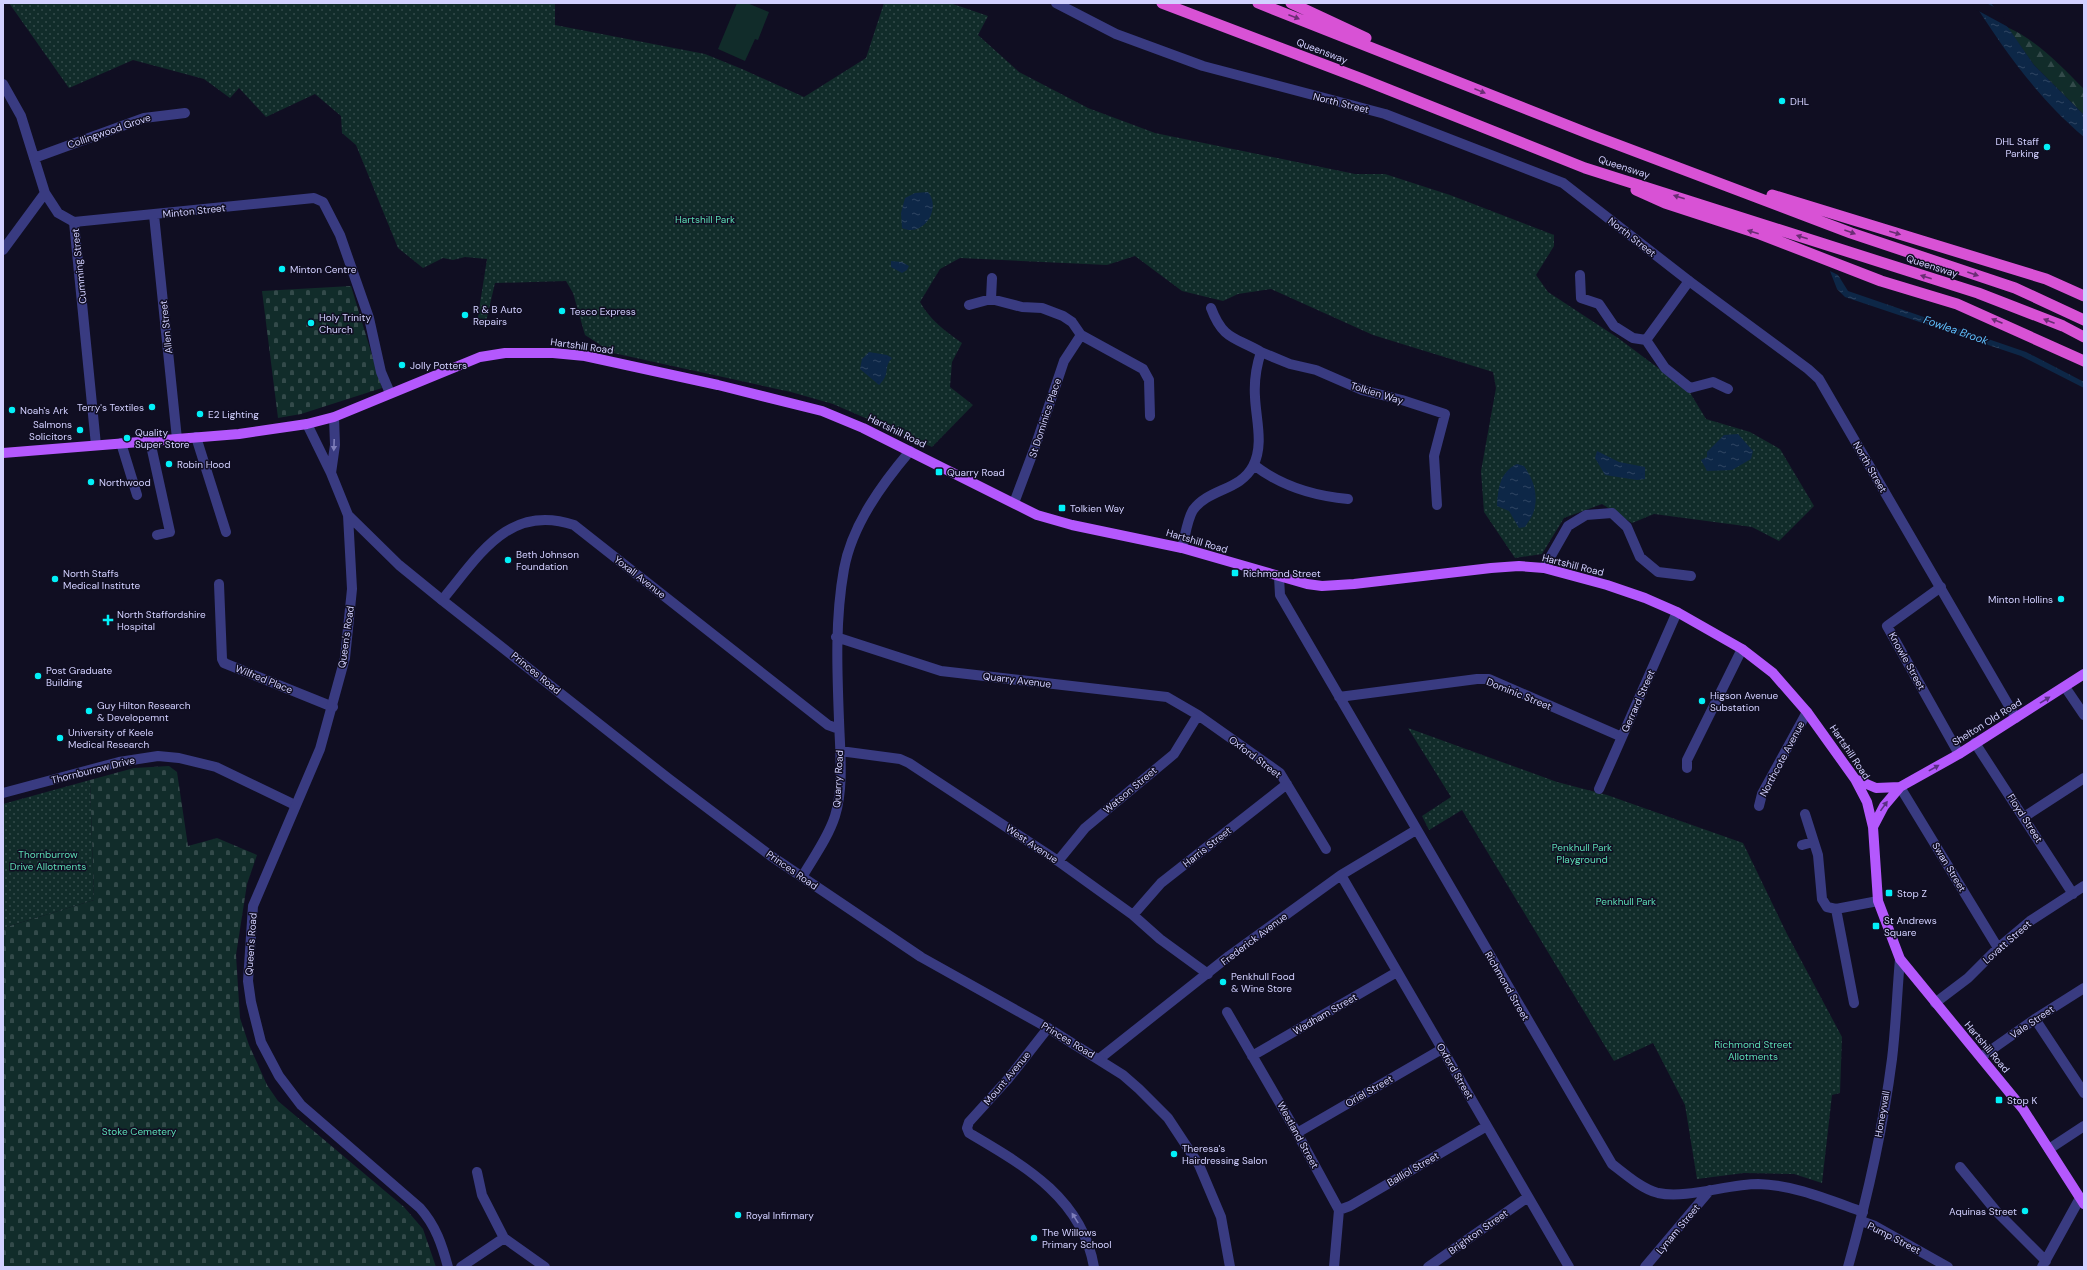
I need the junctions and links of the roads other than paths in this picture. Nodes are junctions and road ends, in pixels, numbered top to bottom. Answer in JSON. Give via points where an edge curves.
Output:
{"nodes":[{"id":1,"x":1056,"y":3,"type":"edge"},
{"id":2,"x":1162,"y":3,"type":"edge"},
{"id":3,"x":1258,"y":3,"type":"edge"},
{"id":4,"x":1291,"y":3,"type":"edge"},
{"id":5,"x":1465,"y":84,"type":"junction"},
{"id":6,"x":3,"y":86,"type":"edge"},
{"id":7,"x":186,"y":113,"type":"dead end"},
{"id":8,"x":1592,"y":135,"type":"junction"},
{"id":9,"x":34,"y":158,"type":"junction"},
{"id":10,"x":1585,"y":168,"type":"junction"},
{"id":11,"x":45,"y":193,"type":"junction"},
{"id":12,"x":154,"y":215,"type":"junction"},
{"id":13,"x":74,"y":222,"type":"junction"},
{"id":14,"x":3,"y":250,"type":"edge"},
{"id":15,"x":1580,"y":275,"type":"dead end"},
{"id":16,"x":992,"y":278,"type":"dead end"},
{"id":17,"x":1689,"y":281,"type":"junction"},
{"id":18,"x":2084,"y":296,"type":"edge"},
{"id":19,"x":992,"y":299,"type":"junction"},
{"id":20,"x":969,"y":305,"type":"dead end"},
{"id":21,"x":1211,"y":308,"type":"dead end"},
{"id":22,"x":2084,"y":320,"type":"edge"},
{"id":23,"x":1081,"y":335,"type":"junction"},
{"id":24,"x":2084,"y":337,"type":"edge"},
{"id":25,"x":1646,"y":340,"type":"junction"},
{"id":26,"x":1261,"y":352,"type":"junction"},
{"id":27,"x":2084,"y":360,"type":"edge"},
{"id":28,"x":1728,"y":389,"type":"dead end"},
{"id":29,"x":390,"y":393,"type":"junction"},
{"id":30,"x":1150,"y":416,"type":"dead end"},
{"id":31,"x":334,"y":417,"type":"junction"},
{"id":32,"x":307,"y":424,"type":"junction"},
{"id":33,"x":196,"y":437,"type":"junction"},
{"id":34,"x":177,"y":438,"type":"junction"},
{"id":35,"x":150,"y":441,"type":"junction"},
{"id":36,"x":122,"y":443,"type":"junction"},
{"id":37,"x":96,"y":445,"type":"junction"},
{"id":38,"x":910,"y":451,"type":"junction"},
{"id":39,"x":3,"y":453,"type":"edge"},
{"id":40,"x":1254,"y":465,"type":"junction"},
{"id":41,"x":331,"y":473,"type":"junction"},
{"id":42,"x":136,"y":495,"type":"dead end"},
{"id":43,"x":1348,"y":499,"type":"dead end"},
{"id":44,"x":1014,"y":503,"type":"junction"},
{"id":45,"x":1437,"y":505,"type":"dead end"},
{"id":46,"x":348,"y":515,"type":"junction"},
{"id":47,"x":226,"y":532,"type":"dead end"},
{"id":48,"x":157,"y":535,"type":"dead end"},
{"id":49,"x":1182,"y":548,"type":"junction"},
{"id":50,"x":1544,"y":568,"type":"junction"},
{"id":51,"x":1691,"y":576,"type":"dead end"},
{"id":52,"x":1279,"y":578,"type":"junction"},
{"id":53,"x":219,"y":584,"type":"dead end"},
{"id":54,"x":1941,"y":588,"type":"junction"},
{"id":55,"x":442,"y":600,"type":"junction"},
{"id":56,"x":1677,"y":612,"type":"junction"},
{"id":57,"x":836,"y":637,"type":"junction"},
{"id":58,"x":1742,"y":649,"type":"junction"},
{"id":59,"x":2084,"y":674,"type":"edge"},
{"id":60,"x":2065,"y":686,"type":"junction"},
{"id":61,"x":1339,"y":696,"type":"junction"},
{"id":62,"x":333,"y":707,"type":"junction"},
{"id":63,"x":1807,"y":712,"type":"junction"},
{"id":64,"x":2084,"y":715,"type":"edge"},
{"id":65,"x":1198,"y":716,"type":"junction"},
{"id":66,"x":2016,"y":718,"type":"junction"},
{"id":67,"x":839,"y":729,"type":"junction"},
{"id":68,"x":1622,"y":737,"type":"junction"},
{"id":69,"x":1975,"y":743,"type":"junction"},
{"id":70,"x":840,"y":751,"type":"junction"},
{"id":71,"x":1959,"y":754,"type":"junction"},
{"id":72,"x":1687,"y":768,"type":"dead end"},
{"id":73,"x":2084,"y":778,"type":"edge"},
{"id":74,"x":1855,"y":779,"type":"junction"},
{"id":75,"x":1287,"y":784,"type":"junction"},
{"id":76,"x":1900,"y":787,"type":"junction"},
{"id":77,"x":1599,"y":789,"type":"dead end"},
{"id":78,"x":3,"y":793,"type":"edge"},
{"id":79,"x":295,"y":805,"type":"junction"},
{"id":80,"x":1759,"y":806,"type":"dead end"},
{"id":81,"x":1805,"y":814,"type":"dead end"},
{"id":82,"x":2024,"y":817,"type":"junction"},
{"id":83,"x":1873,"y":827,"type":"junction"},
{"id":84,"x":1416,"y":830,"type":"junction"},
{"id":85,"x":1814,"y":842,"type":"junction"},
{"id":86,"x":1802,"y":845,"type":"dead end"},
{"id":87,"x":1326,"y":849,"type":"dead end"},
{"id":88,"x":1058,"y":861,"type":"junction"},
{"id":89,"x":1341,"y":875,"type":"junction"},
{"id":90,"x":802,"y":877,"type":"junction"},
{"id":91,"x":2084,"y":886,"type":"edge"},
{"id":92,"x":2073,"y":894,"type":"junction"},
{"id":93,"x":1878,"y":901,"type":"junction"},
{"id":94,"x":1836,"y":909,"type":"junction"},
{"id":95,"x":1133,"y":915,"type":"junction"},
{"id":96,"x":1998,"y":948,"type":"junction"},
{"id":97,"x":1900,"y":959,"type":"junction"},
{"id":98,"x":1397,"y":972,"type":"junction"},
{"id":99,"x":1208,"y":974,"type":"junction"},
{"id":100,"x":2084,"y":988,"type":"edge"},
{"id":101,"x":1854,"y":1003,"type":"dead end"},
{"id":102,"x":1935,"y":1003,"type":"junction"},
{"id":103,"x":1227,"y":1012,"type":"dead end"},
{"id":104,"x":2036,"y":1019,"type":"junction"},
{"id":105,"x":1048,"y":1028,"type":"junction"},
{"id":106,"x":1442,"y":1049,"type":"junction"},
{"id":107,"x":1252,"y":1056,"type":"junction"},
{"id":108,"x":1981,"y":1058,"type":"junction"},
{"id":109,"x":1099,"y":1060,"type":"junction"},
{"id":110,"x":2084,"y":1093,"type":"edge"},
{"id":111,"x":1487,"y":1126,"type":"junction"},
{"id":112,"x":2084,"y":1126,"type":"edge"},
{"id":113,"x":1297,"y":1133,"type":"junction"},
{"id":114,"x":2049,"y":1149,"type":"junction"},
{"id":115,"x":1960,"y":1167,"type":"dead end"},
{"id":116,"x":478,"y":1172,"type":"dead end"},
{"id":117,"x":1710,"y":1190,"type":"junction"},
{"id":118,"x":1528,"y":1197,"type":"junction"},
{"id":119,"x":2082,"y":1201,"type":"edge"},
{"id":120,"x":1338,"y":1210,"type":"junction"},
{"id":121,"x":1862,"y":1216,"type":"junction"},
{"id":122,"x":504,"y":1238,"type":"junction"},
{"id":123,"x":2044,"y":1264,"type":"edge"},
{"id":124,"x":448,"y":1267,"type":"edge"},
{"id":125,"x":461,"y":1267,"type":"edge"},
{"id":126,"x":545,"y":1267,"type":"edge"},
{"id":127,"x":1094,"y":1267,"type":"edge"},
{"id":128,"x":1230,"y":1267,"type":"edge"},
{"id":129,"x":1334,"y":1267,"type":"edge"},
{"id":130,"x":1428,"y":1267,"type":"edge"},
{"id":131,"x":1569,"y":1267,"type":"edge"},
{"id":132,"x":1645,"y":1267,"type":"edge"},
{"id":133,"x":1848,"y":1267,"type":"edge"},
{"id":134,"x":1948,"y":1267,"type":"edge"}],
"edges":[{"from":1,"to":17,"type":"street","name":"North Street","via":[[1116,34],[1203,66],[1385,114],[1556,180]]},
{"from":2,"to":10,"type":"highway","name":"Queensway"},
{"from":3,"to":5,"type":"highway","name":"Queensway","one_way":true},
{"from":4,"to":5,"type":"highway"},
{"from":5,"to":8,"type":"highway","name":"Queensway","one_way":true},
{"from":6,"to":9,"type":"street","name":"Cumming Street","via":[[21,116]]},
{"from":7,"to":9,"type":"street","name":"Collingwood Grove","via":[[144,118]]},
{"from":8,"to":18,"type":"highway","one_way":true,"via":[[1784,200],[2046,279]]},
{"from":8,"to":22,"type":"highway","name":"Queensway","one_way":true,"via":[[1851,233],[2015,288]]},
{"from":9,"to":11,"type":"street","name":"Cumming Street"},
{"from":24,"to":10,"type":"highway","name":"Queensway","one_way":true,"via":[[2063,326],[1978,293]]},
{"from":27,"to":10,"type":"highway","one_way":true,"via":[[1957,304],[1881,281],[1760,234],[1665,203]]},
{"from":11,"to":13,"type":"street","name":"Cumming Street","via":[[58,213]]},
{"from":11,"to":14,"type":"street"},
{"from":12,"to":13,"type":"street","name":"Minton Street"},
{"from":12,"to":29,"type":"street","name":"Minton Street","via":[[314,198],[323,202],[340,236],[369,318],[381,372]]},
{"from":12,"to":34,"type":"street","name":"Allen Street"},
{"from":13,"to":37,"type":"street","name":"Cumming Street"},
{"from":15,"to":25,"type":"street","via":[[1581,298],[1599,304],[1614,326],[1633,338]]},
{"from":16,"to":19,"type":"street"},
{"from":17,"to":25,"type":"street"},
{"from":17,"to":54,"type":"street","name":"North Street","via":[[1819,379]]},
{"from":19,"to":20,"type":"street"},
{"from":19,"to":23,"type":"street","via":[[1052,311],[1072,322]]},
{"from":21,"to":26,"type":"street","via":[[1217,323],[1226,334]]},
{"from":23,"to":30,"type":"street","via":[[1143,369],[1149,380]]},
{"from":23,"to":44,"type":"street","name":"St Dominics Place","via":[[1064,360],[1038,441]]},
{"from":25,"to":28,"type":"street","via":[[1665,368],[1690,388],[1713,382]]},
{"from":26,"to":40,"type":"street","via":[[1256,370],[1255,398],[1259,432]]},
{"from":26,"to":45,"type":"street","name":"Tolkien Way","via":[[1290,364],[1316,370],[1362,390],[1445,414],[1434,456]]},
{"from":29,"to":31,"type":"main road","name":"Hartshill Road"},
{"from":29,"to":38,"type":"main road","name":"Hartshill Road","via":[[480,357],[505,353],[580,356],[718,385],[822,411]]},
{"from":31,"to":32,"type":"main road","name":"Hartshill Road"},
{"from":31,"to":41,"type":"street","one_way":true,"via":[[335,445]]},
{"from":32,"to":33,"type":"main road","name":"Hartshill Road","via":[[239,434]]},
{"from":32,"to":41,"type":"street","name":"Princes Road"},
{"from":33,"to":34,"type":"main road","name":"Hartshill Road"},
{"from":33,"to":47,"type":"street"},
{"from":34,"to":35,"type":"main road","name":"Hartshill Road"},
{"from":35,"to":36,"type":"main road","name":"Hartshill Road"},
{"from":35,"to":48,"type":"street","via":[[170,532]]},
{"from":36,"to":37,"type":"main road","name":"Hartshill Road"},
{"from":36,"to":42,"type":"street"},
{"from":37,"to":39,"type":"main road","name":"Hartshill Road"},
{"from":38,"to":44,"type":"main road","name":"Hartshill Road"},
{"from":38,"to":57,"type":"street","name":"Quarry Road","via":[[888,478],[863,519],[851,545],[844,568]]},
{"from":40,"to":43,"type":"street","via":[[1268,476],[1299,490]]},
{"from":40,"to":49,"type":"street","via":[[1247,476],[1236,484],[1217,490],[1192,511]]},
{"from":41,"to":46,"type":"street","name":"Princes Road"},
{"from":44,"to":49,"type":"main road","name":"Hartshill Road","via":[[1052,521]]},
{"from":46,"to":55,"type":"street","name":"Princes Road","via":[[399,565]]},
{"from":46,"to":62,"type":"street","name":"Queen's Road","via":[[352,589],[349,628],[345,658]]},
{"from":49,"to":52,"type":"main road","name":"Hartshill Road"},
{"from":50,"to":51,"type":"street","via":[[1568,526],[1586,515],[1612,513],[1627,527],[1640,557],[1658,572]]},
{"from":50,"to":52,"type":"main road","name":"Hartshill Road","via":[[1491,568],[1420,578],[1322,586]]},
{"from":50,"to":56,"type":"main road","name":"Hartshill Road","via":[[1607,585]]},
{"from":52,"to":61,"type":"street","name":"Richmond Street","via":[[1280,596]]},
{"from":53,"to":62,"type":"street","name":"Wilfred Place","via":[[224,663]]},
{"from":54,"to":66,"type":"street","name":"North Street"},
{"from":54,"to":71,"type":"street","name":"Knowle Street","via":[[1887,626]]},
{"from":55,"to":67,"type":"street","name":"Yoxall Avenue","via":[[492,541],[509,529],[534,519],[560,520],[574,524],[828,725]]},
{"from":55,"to":90,"type":"street","name":"Princes Road","via":[[669,779]]},
{"from":56,"to":58,"type":"main road","name":"Hartshill Road"},
{"from":56,"to":68,"type":"street","name":"Gerrard Street"},
{"from":57,"to":65,"type":"street","name":"Quarry Avenue","via":[[941,671],[1167,698]]},
{"from":57,"to":67,"type":"street","name":"Quarry Road"},
{"from":58,"to":63,"type":"main road","name":"Hartshill Road","via":[[1773,673]]},
{"from":58,"to":72,"type":"street","via":[[1687,760]]},
{"from":59,"to":60,"type":"main road","name":"Shelton Old Road"},
{"from":60,"to":64,"type":"street"},
{"from":66,"to":60,"type":"main road","name":"Shelton Old Road","one_way":true},
{"from":61,"to":68,"type":"street","name":"Dominic Street","via":[[1489,679]]},
{"from":61,"to":84,"type":"street","name":"Richmond Street"},
{"from":62,"to":79,"type":"street","name":"Queen's Road","via":[[320,748]]},
{"from":63,"to":74,"type":"main road","name":"Hartshill Road"},
{"from":63,"to":80,"type":"street","name":"Northcote Avenue","via":[[1762,794]]},
{"from":65,"to":75,"type":"street","name":"Oxford Street","via":[[1280,773]]},
{"from":65,"to":88,"type":"street","name":"Watson Street","via":[[1174,754],[1085,828]]},
{"from":66,"to":69,"type":"main road","name":"Shelton Old Road"},
{"from":67,"to":70,"type":"street","name":"Quarry Road"},
{"from":68,"to":77,"type":"street","name":"Gerrard Street"},
{"from":69,"to":71,"type":"main road","name":"Shelton Old Road"},
{"from":69,"to":82,"type":"street","name":"Floyd Street"},
{"from":70,"to":88,"type":"street","name":"West Avenue","via":[[900,759],[909,763]]},
{"from":70,"to":90,"type":"street","name":"Quarry Road","via":[[838,804],[835,817],[827,836]]},
{"from":76,"to":71,"type":"main road","name":"Shelton Old Road","one_way":true},
{"from":73,"to":82,"type":"street"},
{"from":74,"to":76,"type":"main road","name":"Shelton Old Road","via":[[1876,788]]},
{"from":74,"to":83,"type":"main road","name":"Hartshill Road","via":[[1866,802]]},
{"from":75,"to":87,"type":"street","name":"Oxford Street"},
{"from":75,"to":95,"type":"street","name":"Harris Street","via":[[1162,883]]},
{"from":83,"to":76,"type":"main road","name":"Shelton Old Road","one_way":true,"via":[[1884,806]]},
{"from":76,"to":96,"type":"street","name":"Swan Street"},
{"from":78,"to":79,"type":"street","name":"Thornburrow Drive","via":[[119,762],[158,756],[216,767]]},
{"from":79,"to":124,"type":"street","name":"Queen's Road","via":[[253,906],[248,981],[261,1042],[279,1076],[301,1105],[430,1219],[437,1231]]},
{"from":81,"to":85,"type":"street"},
{"from":82,"to":92,"type":"street","name":"Floyd Street"},
{"from":83,"to":93,"type":"main road","name":"Hartshill Road"},
{"from":84,"to":89,"type":"street","name":"Frederick Avenue"},
{"from":84,"to":117,"type":"street","name":"Richmond Street","via":[[1612,1164],[1625,1175],[1659,1193]]},
{"from":85,"to":86,"type":"street"},
{"from":85,"to":94,"type":"street","via":[[1818,855],[1822,899],[1827,907]]},
{"from":88,"to":95,"type":"street","name":"West Avenue"},
{"from":89,"to":98,"type":"street","name":"Oxford Street"},
{"from":89,"to":99,"type":"street","name":"Frederick Avenue"},
{"from":90,"to":105,"type":"street","name":"Princes Road","via":[[921,957]]},
{"from":91,"to":92,"type":"street","name":"Lovatt Street"},
{"from":92,"to":96,"type":"street","name":"Lovatt Street","via":[[2030,921]]},
{"from":93,"to":94,"type":"street"},
{"from":93,"to":97,"type":"main road","name":"Hartshill Road"},
{"from":94,"to":101,"type":"street"},
{"from":95,"to":99,"type":"street","name":"West Avenue","via":[[1160,939]]},
{"from":96,"to":102,"type":"street","name":"Lovatt Street","via":[[1968,978]]},
{"from":97,"to":102,"type":"main road","name":"Hartshill Road"},
{"from":97,"to":121,"type":"street","name":"Honeywall","via":[[1892,1058]]},
{"from":98,"to":106,"type":"street","name":"Oxford Street"},
{"from":98,"to":107,"type":"street","name":"Wadham Street"},
{"from":99,"to":109,"type":"street","name":"Frederick Avenue"},
{"from":100,"to":104,"type":"street","name":"Vale Street"},
{"from":102,"to":108,"type":"main road","name":"Hartshill Road"},
{"from":103,"to":107,"type":"street","name":"Westland Street"},
{"from":104,"to":108,"type":"street","name":"Vale Street"},
{"from":104,"to":110,"type":"street"},
{"from":105,"to":109,"type":"street","name":"Princes Road"},
{"from":127,"to":105,"type":"street","name":"Mount Avenue","one_way":true,"via":[[1086,1238],[1064,1201],[1040,1179],[969,1133],[967,1128],[969,1122],[1008,1079]]},
{"from":106,"to":111,"type":"street","name":"Oxford Street"},
{"from":106,"to":113,"type":"street","name":"Oriel Street"},
{"from":107,"to":113,"type":"street","name":"Westland Street"},
{"from":108,"to":114,"type":"main road","name":"Hartshill Road","via":[[2023,1109]]},
{"from":109,"to":128,"type":"street","name":"Princes Road","via":[[1123,1075],[1154,1103],[1192,1152],[1206,1179],[1220,1217]]},
{"from":111,"to":118,"type":"street","name":"Oxford Street"},
{"from":111,"to":120,"type":"street","name":"Balliol Street","via":[[1350,1206]]},
{"from":112,"to":114,"type":"street"},
{"from":113,"to":120,"type":"street","name":"Westland Street"},
{"from":114,"to":119,"type":"main road","name":"Hartshill Road"},
{"from":115,"to":123,"type":"street"},
{"from":116,"to":122,"type":"street","via":[[479,1195]]},
{"from":117,"to":121,"type":"street","name":"Richmond Street","via":[[1758,1184],[1788,1188]]},
{"from":117,"to":132,"type":"street","name":"Lynam Street"},
{"from":118,"to":130,"type":"street","name":"Brighton Street"},
{"from":118,"to":131,"type":"street","name":"Oxford Street"},
{"from":119,"to":123,"type":"street"},
{"from":120,"to":129,"type":"street"},
{"from":121,"to":133,"type":"street","name":"Honeywall"},
{"from":121,"to":134,"type":"street","name":"Pump Street"},
{"from":122,"to":125,"type":"street"},
{"from":122,"to":126,"type":"street"}]}
